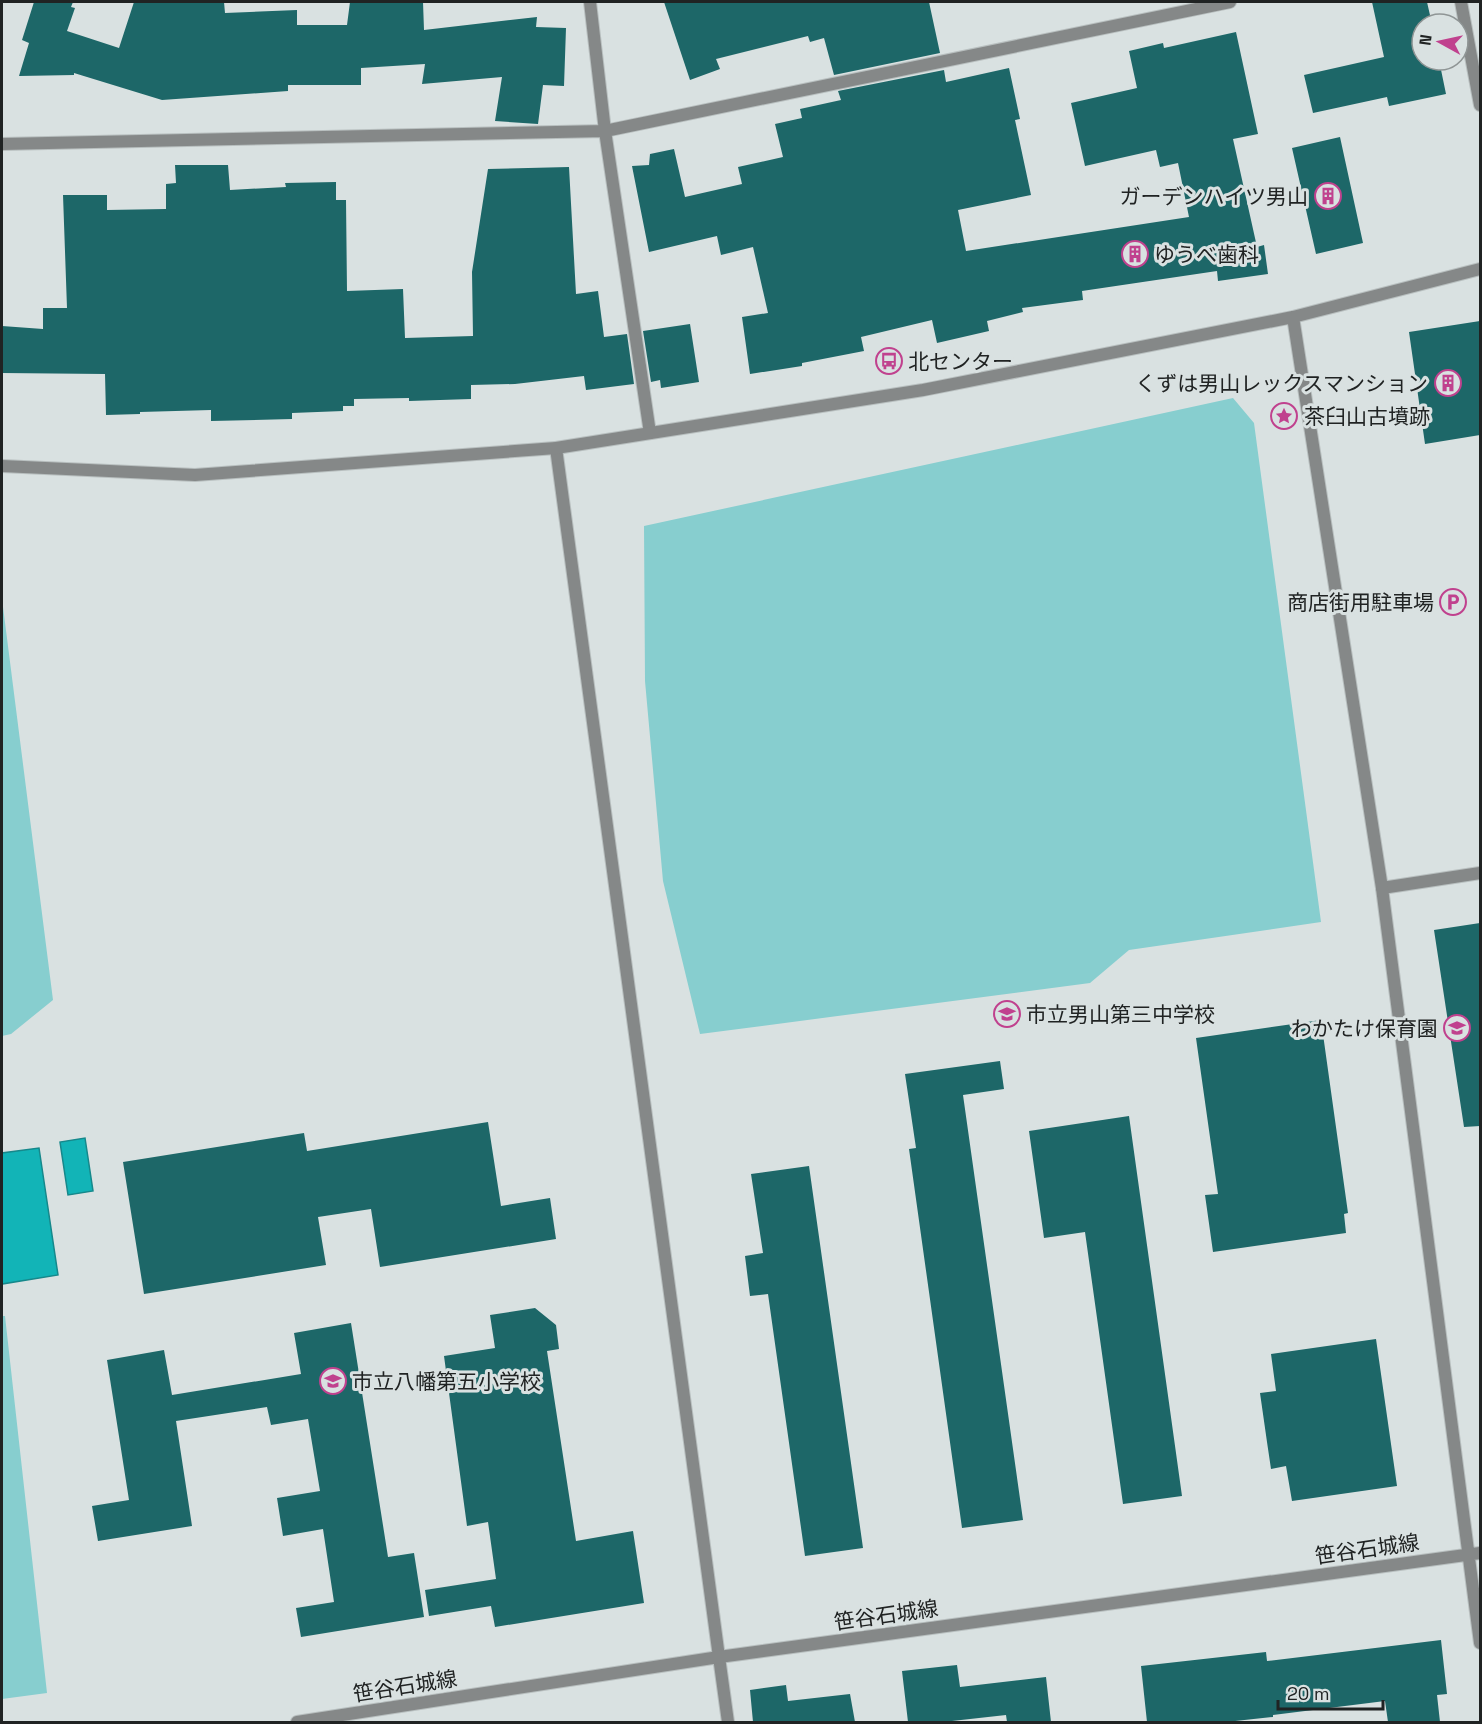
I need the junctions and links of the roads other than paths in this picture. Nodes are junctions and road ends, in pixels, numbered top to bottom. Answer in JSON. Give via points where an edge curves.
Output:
{"nodes":[{"id":1,"x":590,"y":2,"type":"edge"},
{"id":2,"x":1230,"y":2,"type":"edge"},
{"id":3,"x":1461,"y":2,"type":"edge"},
{"id":4,"x":1480,"y":105,"type":"edge"},
{"id":5,"x":605,"y":131,"type":"junction"},
{"id":6,"x":2,"y":144,"type":"edge"},
{"id":7,"x":1480,"y":269,"type":"edge"},
{"id":8,"x":1293,"y":317,"type":"junction"},
{"id":9,"x":650,"y":433,"type":"junction"},
{"id":10,"x":556,"y":448,"type":"junction"},
{"id":11,"x":2,"y":466,"type":"edge"},
{"id":12,"x":1480,"y":873,"type":"edge"},
{"id":13,"x":1382,"y":888,"type":"junction"},
{"id":14,"x":1474,"y":1554,"type":"edge"},
{"id":15,"x":1480,"y":1643,"type":"edge"},
{"id":16,"x":719,"y":1657,"type":"junction"},
{"id":17,"x":297,"y":1722,"type":"edge"},
{"id":18,"x":728,"y":1722,"type":"edge"}],
"edges":[{"from":1,"to":5,"type":"street"},
{"from":2,"to":5,"type":"street"},
{"from":3,"to":4,"type":"street"},
{"from":5,"to":6,"type":"street"},
{"from":5,"to":9,"type":"street"},
{"from":7,"to":8,"type":"street"},
{"from":8,"to":9,"type":"street","via":[[923,390]]},
{"from":8,"to":13,"type":"street"},
{"from":9,"to":10,"type":"street"},
{"from":10,"to":11,"type":"street","via":[[195,475]]},
{"from":10,"to":16,"type":"street"},
{"from":12,"to":13,"type":"street"},
{"from":13,"to":14,"type":"street"},
{"from":14,"to":15,"type":"street"},
{"from":14,"to":16,"type":"street","name":"笹谷石城線"},
{"from":16,"to":17,"type":"street","name":"笹谷石城線"},
{"from":16,"to":18,"type":"street"}]}
